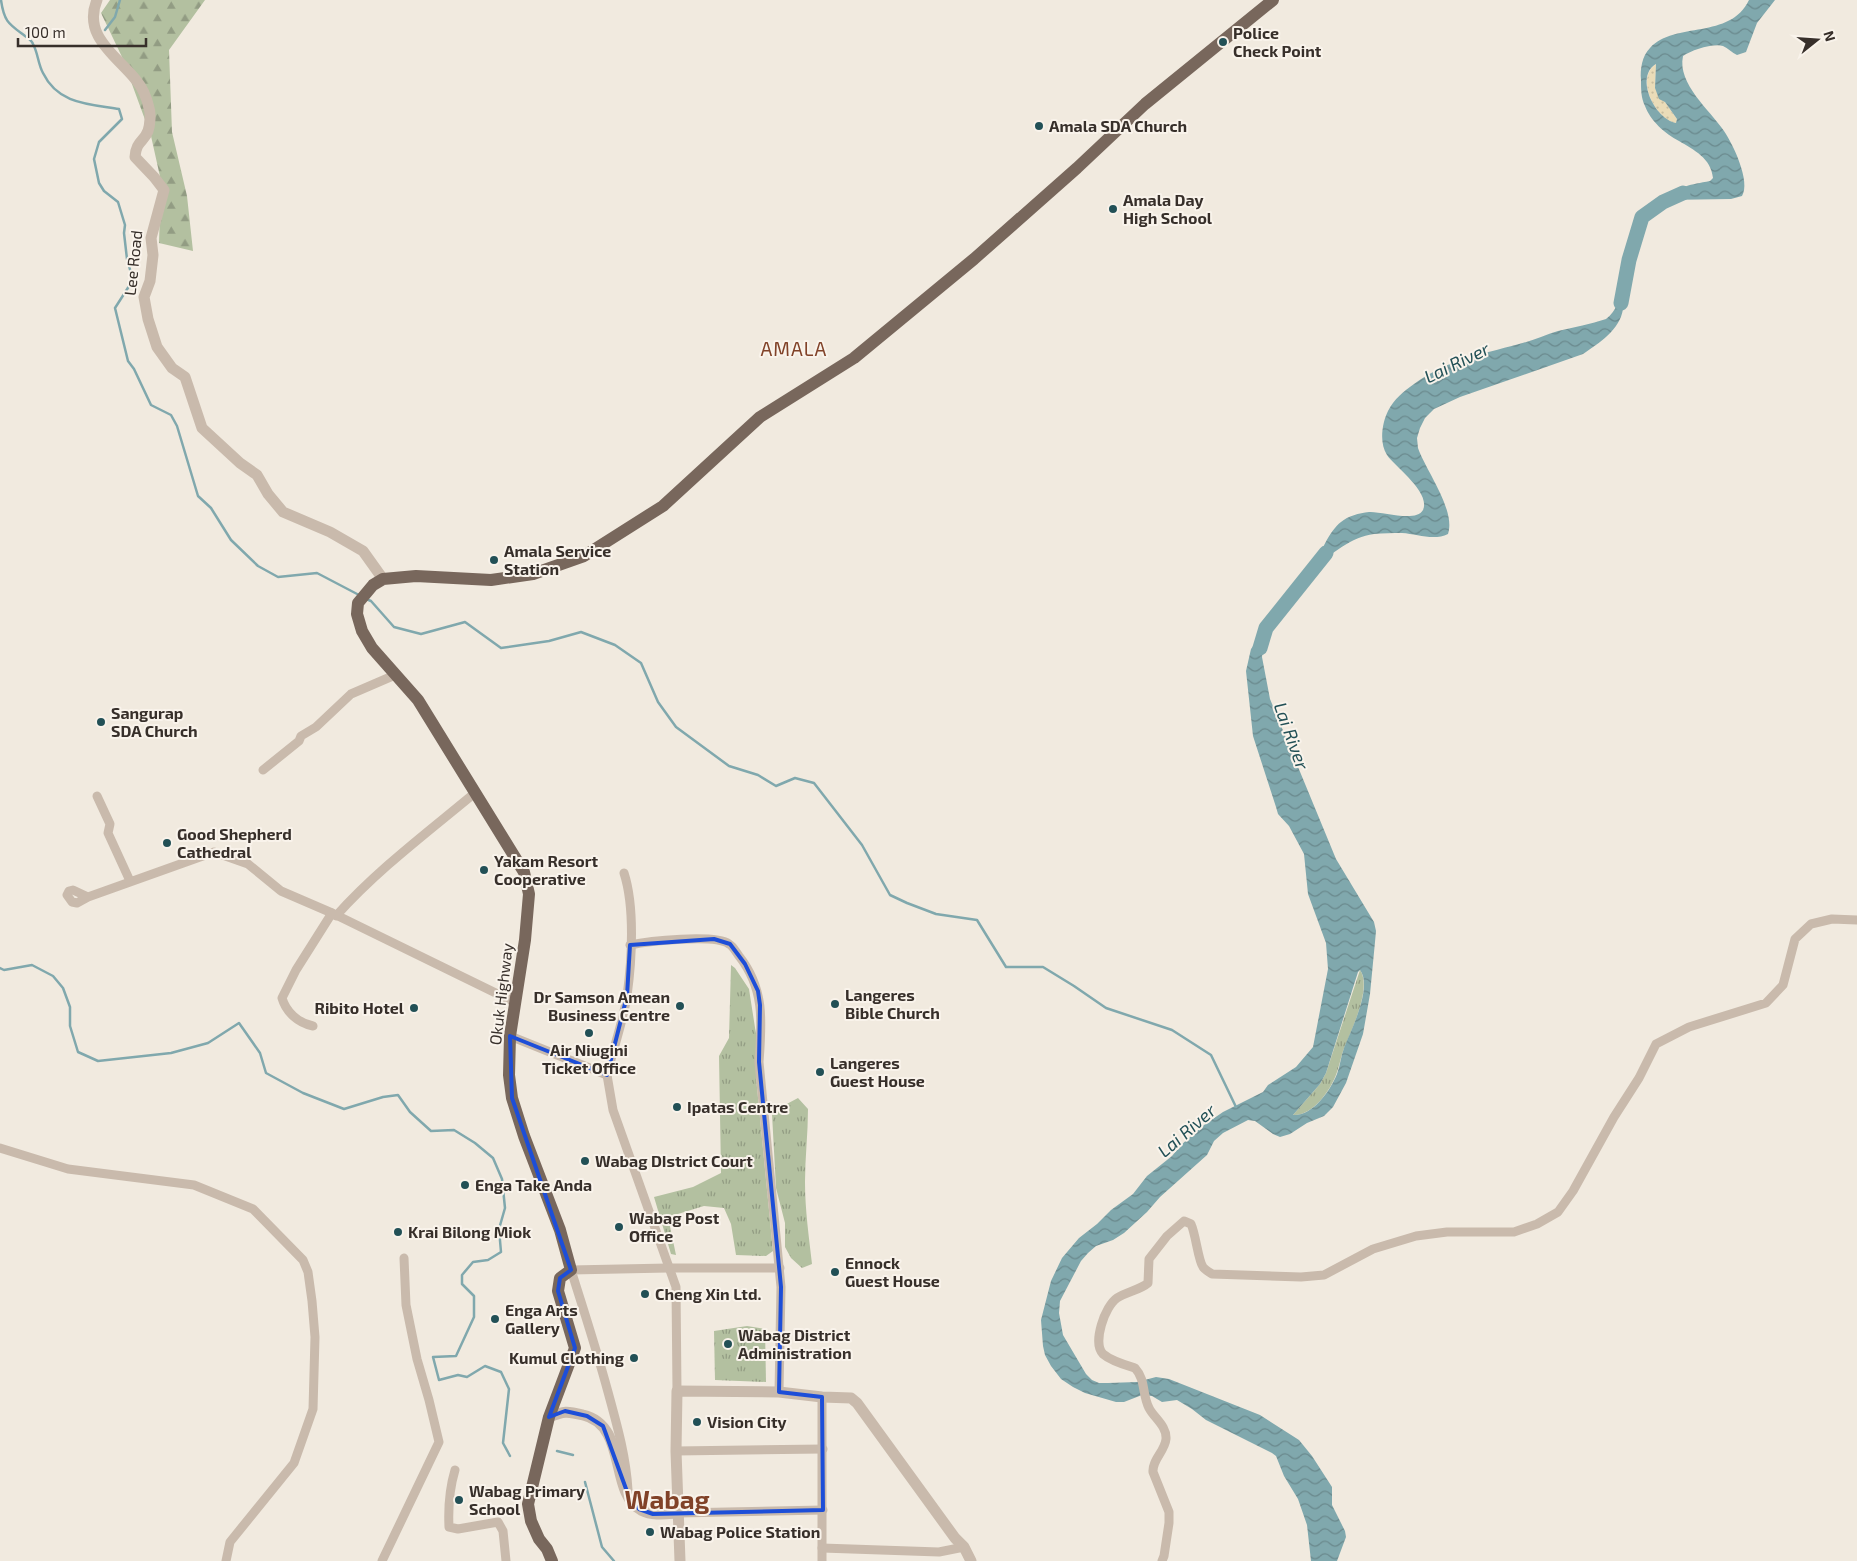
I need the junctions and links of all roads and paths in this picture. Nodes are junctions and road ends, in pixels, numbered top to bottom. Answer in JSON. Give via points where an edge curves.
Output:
{"nodes":[{"id":1,"x":97,"y":0,"type":"edge"},
{"id":2,"x":1273,"y":0,"type":"edge"},
{"id":3,"x":378,"y":582,"type":"junction"},
{"id":4,"x":394,"y":676,"type":"junction"},
{"id":5,"x":263,"y":770,"type":"dead end"},
{"id":6,"x":476,"y":792,"type":"junction"},
{"id":7,"x":97,"y":796,"type":"dead end"},
{"id":8,"x":624,"y":873,"type":"dead end"},
{"id":9,"x":130,"y":881,"type":"junction"},
{"id":10,"x":88,"y":897,"type":"dead end"},
{"id":11,"x":334,"y":915,"type":"junction"},
{"id":12,"x":1857,"y":920,"type":"edge"},
{"id":13,"x":630,"y":946,"type":"junction"},
{"id":14,"x":514,"y":1002,"type":"junction"},
{"id":15,"x":313,"y":1026,"type":"dead end"},
{"id":16,"x":510,"y":1036,"type":"junction"},
{"id":17,"x":607,"y":1075,"type":"junction"},
{"id":18,"x":0,"y":1148,"type":"edge"},
{"id":19,"x":404,"y":1258,"type":"dead end"},
{"id":20,"x":668,"y":1268,"type":"junction"},
{"id":21,"x":780,"y":1268,"type":"junction"},
{"id":22,"x":570,"y":1270,"type":"junction"},
{"id":23,"x":677,"y":1391,"type":"junction"},
{"id":24,"x":779,"y":1392,"type":"junction"},
{"id":25,"x":822,"y":1397,"type":"junction"},
{"id":26,"x":549,"y":1417,"type":"junction"},
{"id":27,"x":823,"y":1449,"type":"junction"},
{"id":28,"x":676,"y":1451,"type":"junction"},
{"id":29,"x":455,"y":1470,"type":"dead end"},
{"id":30,"x":628,"y":1497,"type":"junction"},
{"id":31,"x":823,"y":1510,"type":"junction"},
{"id":32,"x":678,"y":1513,"type":"junction"},
{"id":33,"x":964,"y":1547,"type":"junction"},
{"id":34,"x":822,"y":1548,"type":"junction"},
{"id":35,"x":226,"y":1561,"type":"edge"},
{"id":36,"x":382,"y":1561,"type":"edge"},
{"id":37,"x":506,"y":1561,"type":"edge"},
{"id":38,"x":552,"y":1561,"type":"edge"},
{"id":39,"x":680,"y":1561,"type":"edge"},
{"id":40,"x":822,"y":1561,"type":"edge"},
{"id":41,"x":971,"y":1561,"type":"edge"},
{"id":42,"x":1162,"y":1561,"type":"edge"}],
"edges":[{"from":1,"to":3,"type":"street","name":"Lee Road","via":[[94,30],[138,82],[150,110],[148,131],[136,147],[135,157],[164,190],[151,238],[150,281],[144,297],[157,347],[172,368],[184,377],[202,428],[257,475],[283,512],[330,532],[362,551]]},
{"from":2,"to":3,"type":"main road","via":[[1145,104],[974,258],[854,358],[760,417],[662,506],[584,556],[533,574],[492,580],[416,576]]},
{"from":3,"to":4,"type":"main road","name":"Okuk Highway","via":[[358,603],[357,614],[372,648]]},
{"from":4,"to":5,"type":"street","via":[[351,694]]},
{"from":4,"to":6,"type":"main road","name":"Okuk Highway","via":[[418,700]]},
{"from":6,"to":11,"type":"street"},
{"from":6,"to":14,"type":"main road","name":"Okuk Highway","via":[[524,872],[529,894]]},
{"from":7,"to":9,"type":"street","via":[[110,824],[108,833]]},
{"from":8,"to":13,"type":"street","via":[[629,890]]},
{"from":9,"to":10,"type":"street"},
{"from":9,"to":11,"type":"street","via":[[214,852],[248,864],[281,891]]},
{"from":11,"to":14,"type":"street"},
{"from":11,"to":15,"type":"street","via":[[296,970],[282,998],[285,1009],[304,1024]]},
{"from":12,"to":42,"type":"street","via":[[1832,919],[1811,924],[1795,939],[1783,985],[1766,1002],[1689,1027],[1656,1044],[1640,1078],[1573,1191],[1558,1212],[1537,1224],[1514,1232],[1447,1232],[1416,1236],[1373,1249],[1324,1274],[1301,1277],[1212,1274],[1201,1263],[1191,1224],[1184,1221],[1167,1236],[1149,1259],[1148,1282],[1117,1298],[1109,1307],[1099,1342],[1102,1352],[1135,1368],[1142,1377],[1148,1407],[1161,1423],[1166,1439],[1152,1467],[1169,1512]]},
{"from":13,"to":17,"type":"street","via":[[627,996]]},
{"from":13,"to":21,"type":"street","via":[[644,942],[714,939],[730,944],[745,964],[758,992],[759,1062]]},
{"from":14,"to":16,"type":"main road","name":"Okuk Highway"},
{"from":16,"to":17,"type":"street"},
{"from":16,"to":22,"type":"main road","name":"Okuk Highway","via":[[508,1075],[512,1098],[560,1230]]},
{"from":17,"to":20,"type":"street","via":[[613,1110]]},
{"from":18,"to":35,"type":"street","via":[[68,1169],[194,1185],[252,1209],[303,1260],[308,1272],[315,1337],[313,1408],[294,1463],[230,1542]]},
{"from":19,"to":36,"type":"street","via":[[406,1305],[439,1442]]},
{"from":20,"to":21,"type":"street"},
{"from":20,"to":22,"type":"street"},
{"from":20,"to":23,"type":"street","via":[[676,1287]]},
{"from":21,"to":24,"type":"street"},
{"from":22,"to":26,"type":"main road","via":[[560,1278],[558,1291],[575,1348]]},
{"from":22,"to":30,"type":"street","via":[[616,1419],[626,1464]]},
{"from":23,"to":24,"type":"street"},
{"from":23,"to":28,"type":"street"},
{"from":24,"to":25,"type":"street"},
{"from":25,"to":27,"type":"street"},
{"from":25,"to":33,"type":"street","via":[[851,1398],[857,1404]]},
{"from":26,"to":30,"type":"street","via":[[565,1411],[587,1416],[603,1426],[613,1445]]},
{"from":26,"to":38,"type":"main road","via":[[528,1504],[531,1521]]},
{"from":27,"to":28,"type":"street"},
{"from":27,"to":31,"type":"street"},
{"from":28,"to":32,"type":"street"},
{"from":29,"to":37,"type":"street","via":[[450,1485],[449,1526],[458,1529],[498,1522],[504,1531]]},
{"from":30,"to":32,"type":"street","via":[[639,1509],[653,1514]]},
{"from":31,"to":32,"type":"street"},
{"from":31,"to":34,"type":"street"},
{"from":32,"to":39,"type":"street"},
{"from":33,"to":34,"type":"street","via":[[939,1552]]},
{"from":33,"to":41,"type":"street"},
{"from":34,"to":40,"type":"street"}]}
